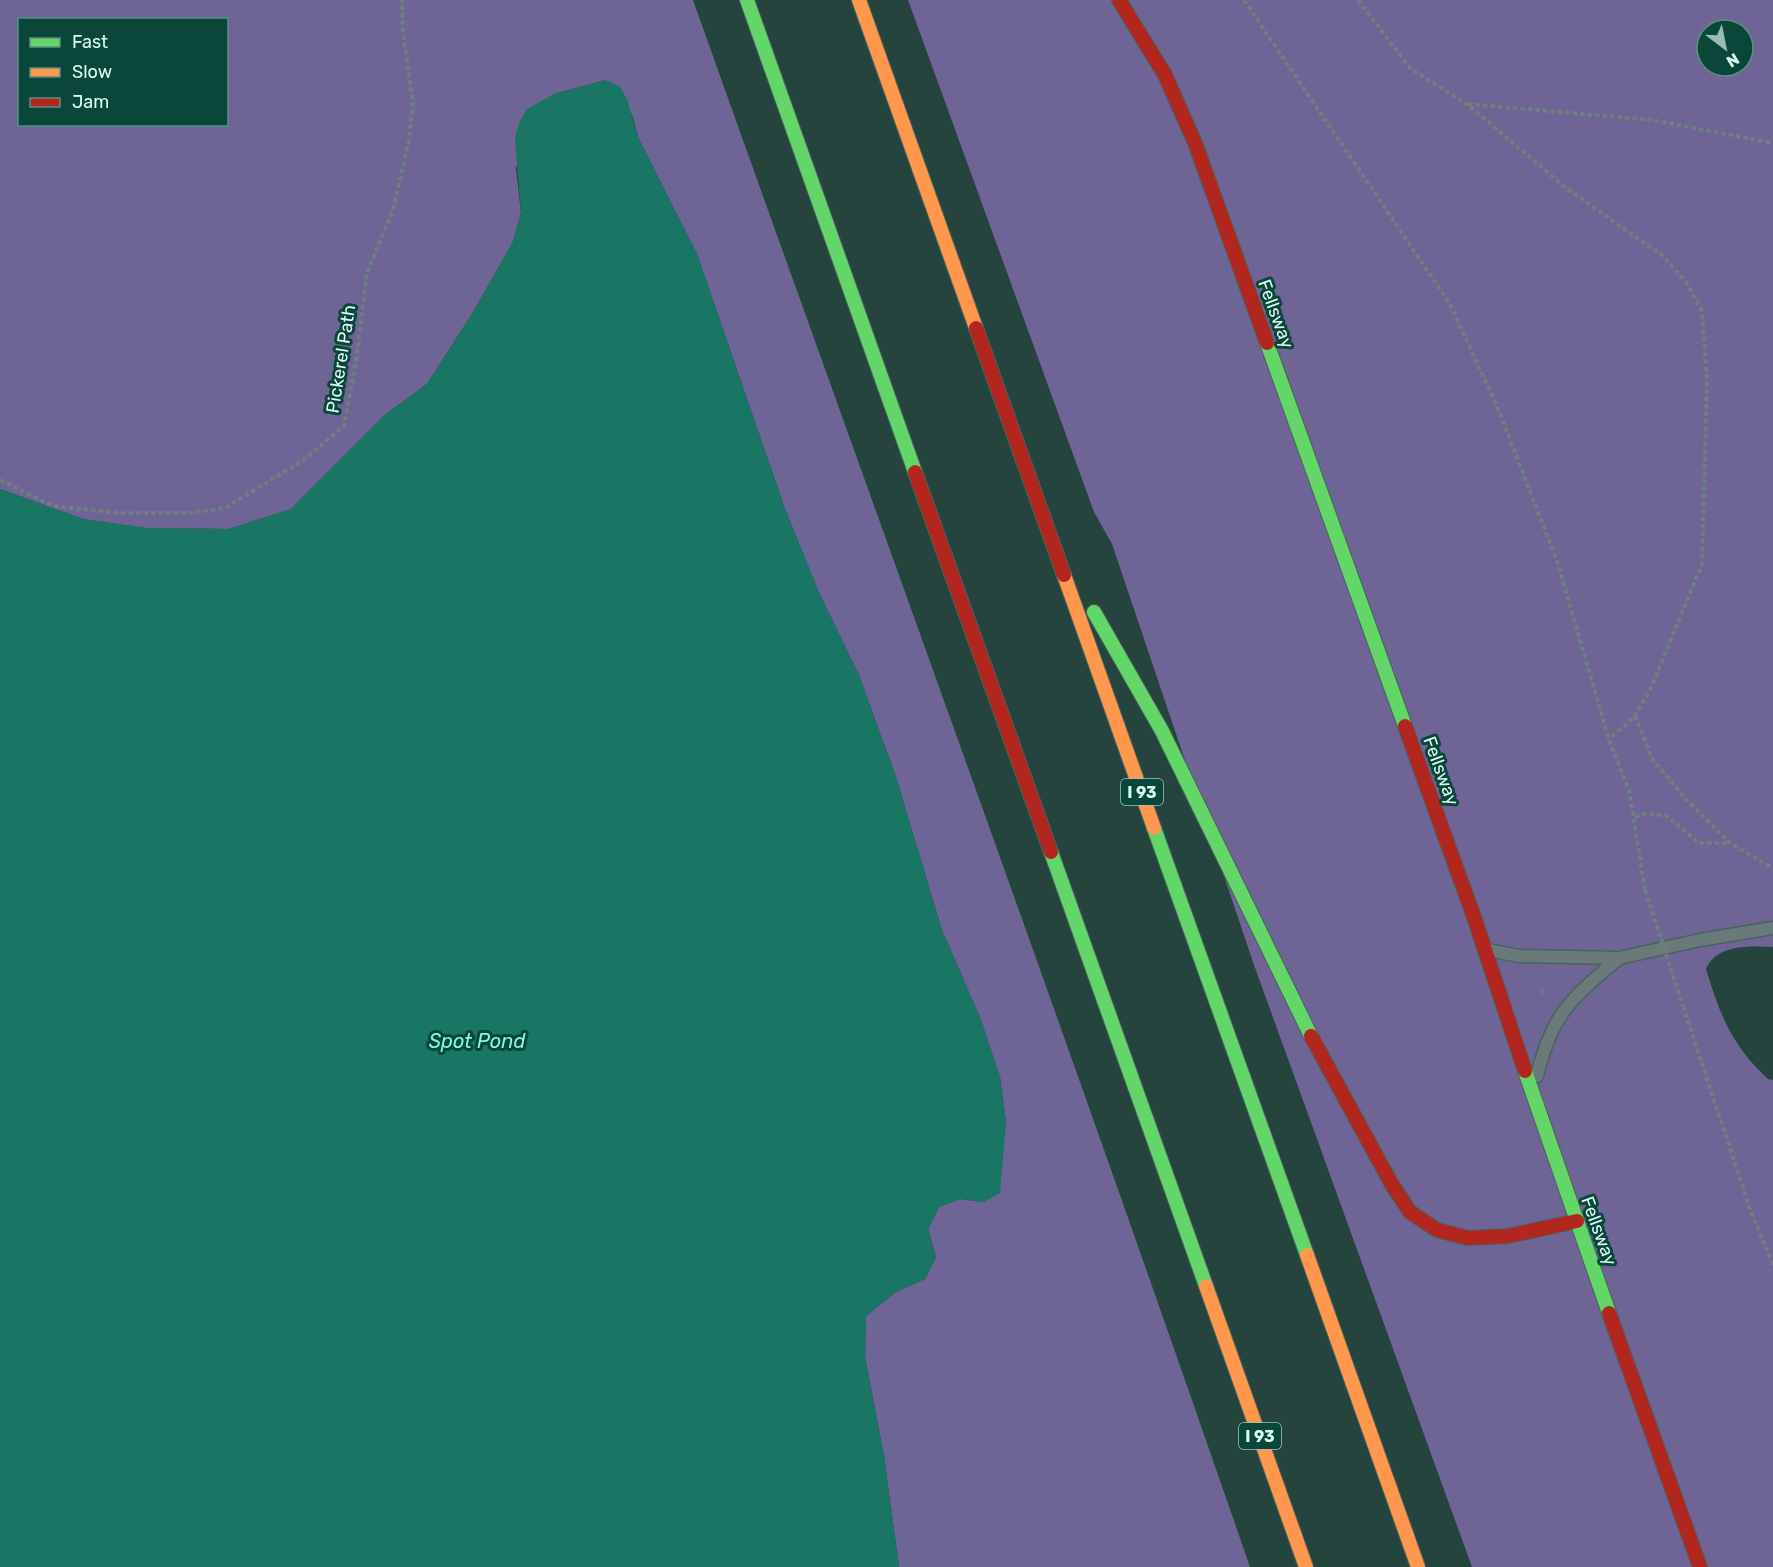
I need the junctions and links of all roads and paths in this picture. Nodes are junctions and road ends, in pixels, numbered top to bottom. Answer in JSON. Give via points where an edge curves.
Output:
{"nodes":[{"id":1,"x":402,"y":0,"type":"edge"},
{"id":2,"x":747,"y":0,"type":"edge"},
{"id":3,"x":859,"y":0,"type":"edge"},
{"id":4,"x":1119,"y":0,"type":"edge"},
{"id":5,"x":1244,"y":0,"type":"edge"},
{"id":6,"x":1358,"y":0,"type":"edge"},
{"id":7,"x":1467,"y":104,"type":"junction"},
{"id":8,"x":1773,"y":142,"type":"edge"},
{"id":9,"x":0,"y":480,"type":"edge"},
{"id":10,"x":1051,"y":537,"type":"junction"},
{"id":11,"x":1635,"y":716,"type":"junction"},
{"id":12,"x":1609,"y":740,"type":"junction"},
{"id":13,"x":1635,"y":817,"type":"junction"},
{"id":14,"x":1730,"y":843,"type":"junction"},
{"id":15,"x":1773,"y":868,"type":"edge"},
{"id":16,"x":1773,"y":928,"type":"edge"},
{"id":17,"x":1485,"y":949,"type":"junction"},
{"id":18,"x":1619,"y":958,"type":"junction"},
{"id":19,"x":1542,"y":989,"type":"dead end"},
{"id":20,"x":1544,"y":997,"type":"dead end"},
{"id":21,"x":1533,"y":1092,"type":"junction"},
{"id":22,"x":1576,"y":1221,"type":"junction"},
{"id":23,"x":1773,"y":1266,"type":"edge"},
{"id":24,"x":1306,"y":1567,"type":"edge"},
{"id":25,"x":1418,"y":1567,"type":"edge"},
{"id":26,"x":1700,"y":1567,"type":"edge"}],
"edges":[{"from":1,"to":9,"type":"path","name":"Pickerel Path","via":[[413,103],[409,140],[393,210],[367,273],[344,426],[302,461],[225,508],[189,513],[119,513],[53,506]]},
{"from":2,"to":24,"type":"main road","number":"I 93"},
{"from":3,"to":10,"type":"main road","number":"I 93"},
{"from":4,"to":17,"type":"main road","name":"Fellsway","via":[[1162,68],[1195,144]]},
{"from":5,"to":12,"type":"path","via":[[1450,304],[1499,411],[1558,564]]},
{"from":6,"to":7,"type":"path","via":[[1411,69]]},
{"from":7,"to":8,"type":"path","via":[[1652,120]]},
{"from":7,"to":11,"type":"path","via":[[1566,188],[1663,256],[1686,282],[1702,311],[1707,380],[1702,564],[1651,688]]},
{"from":10,"to":22,"type":"main road","via":[[1162,731],[1293,1003],[1410,1212],[1437,1230],[1468,1238],[1528,1233]]},
{"from":10,"to":25,"type":"main road","number":"I 93"},
{"from":11,"to":12,"type":"path"},
{"from":11,"to":14,"type":"path","via":[[1653,760]]},
{"from":12,"to":13,"type":"path"},
{"from":13,"to":14,"type":"path","via":[[1667,816],[1699,843]]},
{"from":13,"to":23,"type":"path","bridge":true,"via":[[1645,890],[1751,1212]]},
{"from":14,"to":15,"type":"path"},
{"from":16,"to":18,"type":"lane"},
{"from":17,"to":18,"type":"lane","via":[[1519,956]]},
{"from":17,"to":21,"type":"main road","name":"Fellsway"},
{"from":18,"to":21,"type":"lane","via":[[1574,997],[1553,1026]]},
{"from":19,"to":20,"type":"path"},
{"from":21,"to":22,"type":"main road","name":"Fellsway"},
{"from":22,"to":26,"type":"main road","name":"Fellsway"}]}
